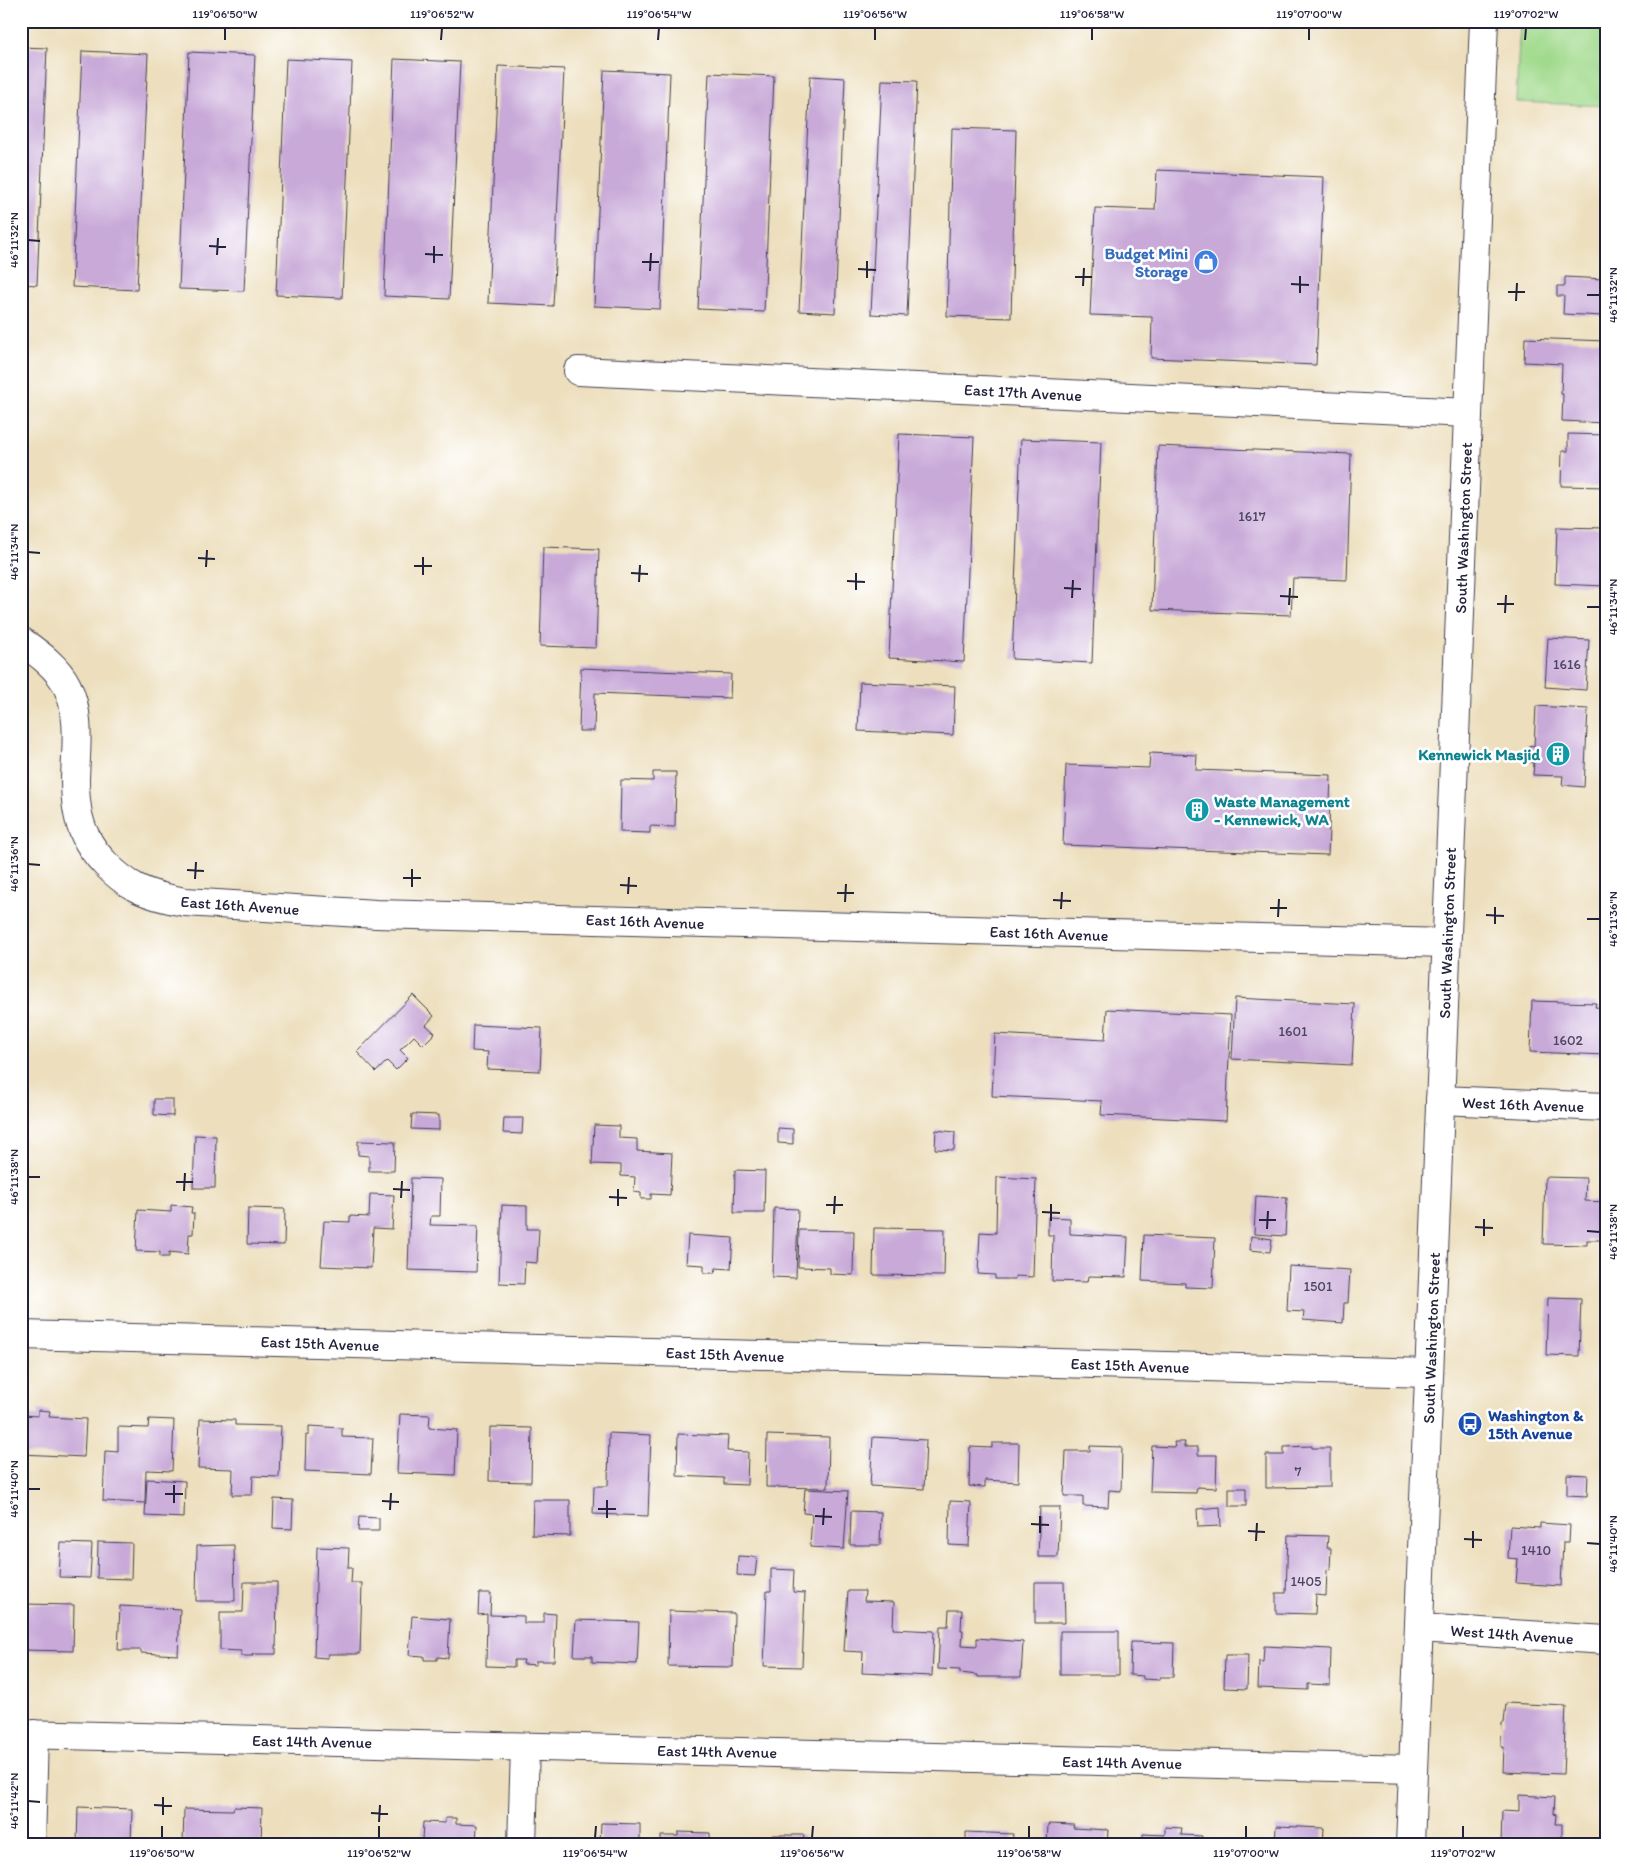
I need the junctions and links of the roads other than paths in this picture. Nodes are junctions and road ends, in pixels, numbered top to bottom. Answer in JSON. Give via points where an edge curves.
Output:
{"nodes":[{"id":1,"x":1484,"y":21,"type":"edge"},
{"id":2,"x":578,"y":371,"type":"dead end"},
{"id":3,"x":1468,"y":413,"type":"junction"},
{"id":4,"x":21,"y":641,"type":"edge"},
{"id":5,"x":1446,"y":943,"type":"junction"},
{"id":6,"x":1440,"y":1100,"type":"junction"},
{"id":7,"x":1606,"y":1108,"type":"edge"},
{"id":8,"x":21,"y":1335,"type":"edge"},
{"id":9,"x":1429,"y":1374,"type":"junction"},
{"id":10,"x":1419,"y":1628,"type":"junction"},
{"id":11,"x":1606,"y":1640,"type":"edge"},
{"id":12,"x":28,"y":1734,"type":"edge"},
{"id":13,"x":525,"y":1746,"type":"junction"},
{"id":14,"x":1413,"y":1769,"type":"junction"},
{"id":15,"x":31,"y":1845,"type":"edge"},
{"id":16,"x":522,"y":1845,"type":"edge"},
{"id":17,"x":1410,"y":1845,"type":"edge"}],
"edges":[{"from":1,"to":3,"type":"street","name":"South Washington Street"},
{"from":2,"to":3,"type":"street","name":"East 17th Avenue"},
{"from":3,"to":5,"type":"street","name":"South Washington Street"},
{"from":4,"to":5,"type":"street","name":"East 16th Avenue","via":[[49,657],[67,685],[76,712],[75,782],[84,835],[98,855],[134,887],[185,902],[376,914]]},
{"from":5,"to":6,"type":"street","name":"South Washington Street"},
{"from":6,"to":7,"type":"street","name":"West 16th Avenue"},
{"from":6,"to":9,"type":"street","name":"South Washington Street"},
{"from":8,"to":9,"type":"street","name":"East 15th Avenue"},
{"from":9,"to":10,"type":"street","name":"South Washington Street"},
{"from":10,"to":11,"type":"street","name":"West 14th Avenue"},
{"from":10,"to":14,"type":"street","name":"South Washington Street"},
{"from":12,"to":13,"type":"street","name":"East 14th Avenue"},
{"from":12,"to":15,"type":"street"},
{"from":13,"to":14,"type":"street","name":"East 14th Avenue"},
{"from":13,"to":16,"type":"street"},
{"from":14,"to":17,"type":"street","name":"South Washington Street"}]}
